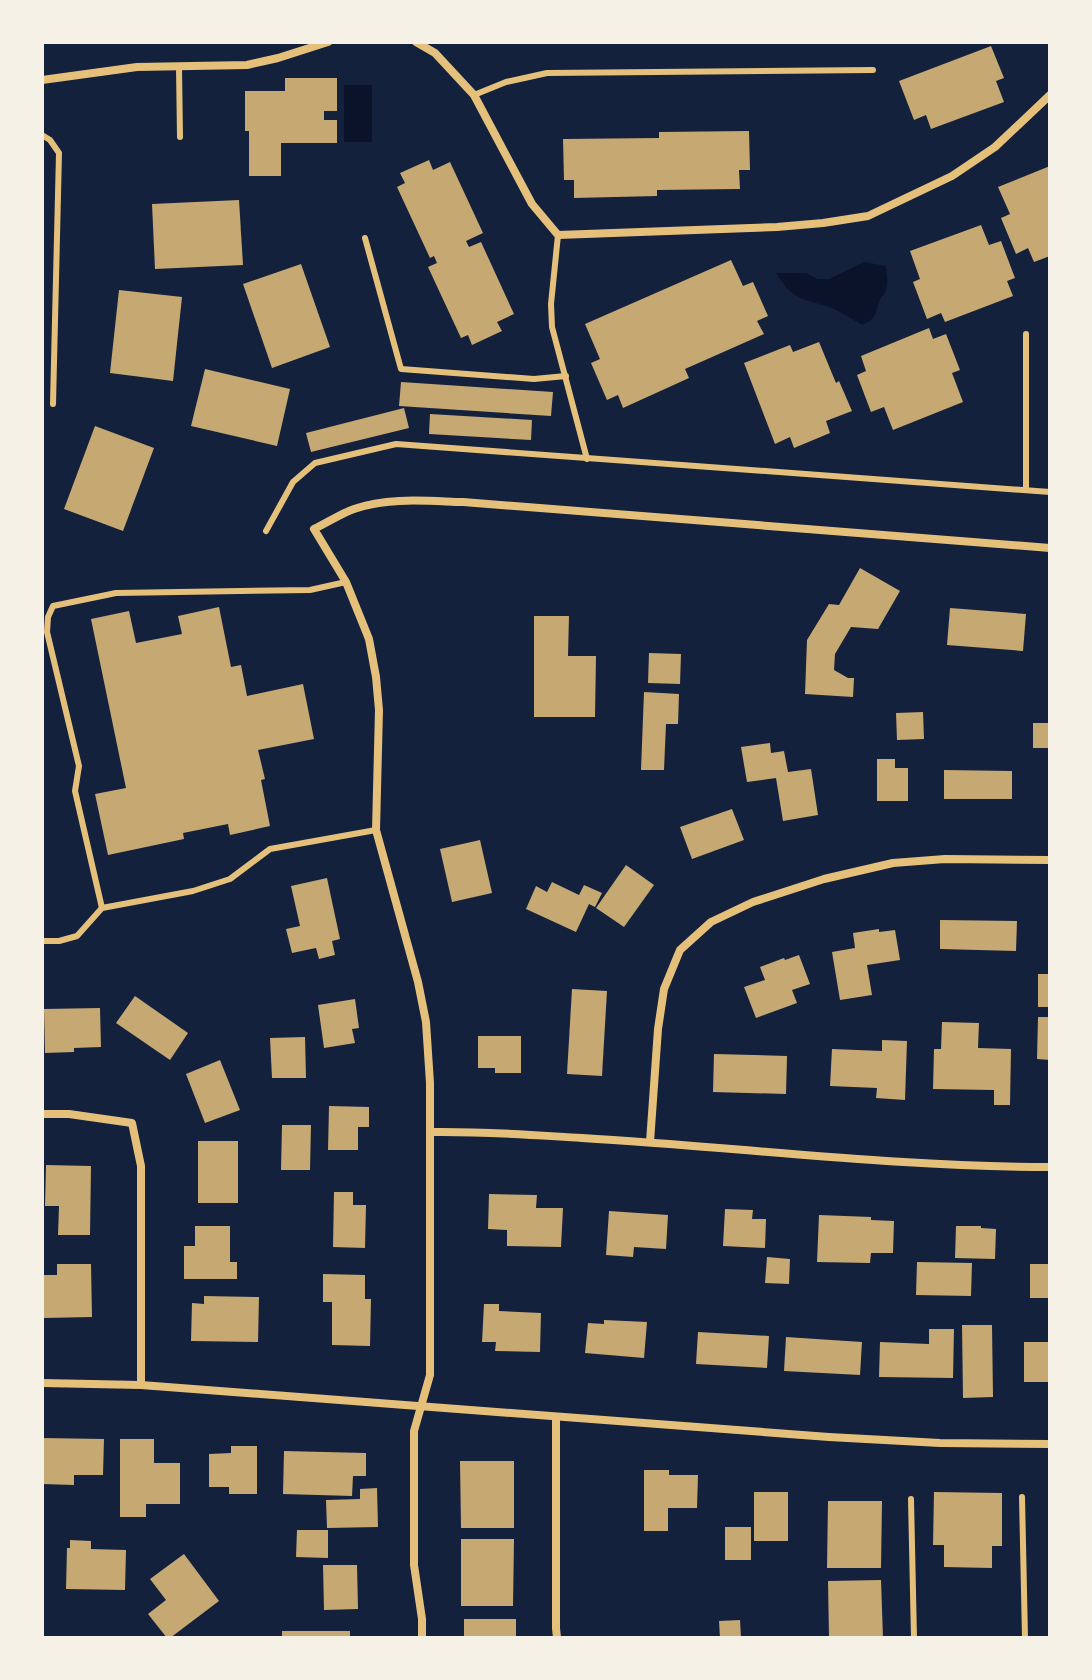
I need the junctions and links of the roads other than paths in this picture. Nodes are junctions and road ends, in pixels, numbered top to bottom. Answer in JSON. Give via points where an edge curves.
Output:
{"nodes":[{"id":1,"x":328,"y":42,"type":"edge"},
{"id":2,"x":416,"y":42,"type":"edge"},
{"id":3,"x":179,"y":67,"type":"junction"},
{"id":4,"x":873,"y":70,"type":"dead end"},
{"id":5,"x":42,"y":80,"type":"edge"},
{"id":6,"x":474,"y":95,"type":"junction"},
{"id":7,"x":1050,"y":95,"type":"edge"},
{"id":8,"x":42,"y":135,"type":"edge"},
{"id":9,"x":180,"y":137,"type":"dead end"},
{"id":10,"x":558,"y":235,"type":"junction"},
{"id":11,"x":365,"y":238,"type":"dead end"},
{"id":12,"x":1026,"y":334,"type":"dead end"},
{"id":13,"x":566,"y":376,"type":"junction"},
{"id":14,"x":53,"y":404,"type":"dead end"},
{"id":15,"x":587,"y":459,"type":"junction"},
{"id":16,"x":1026,"y":490,"type":"junction"},
{"id":17,"x":1050,"y":492,"type":"edge"},
{"id":18,"x":266,"y":531,"type":"dead end"},
{"id":19,"x":1050,"y":548,"type":"edge"},
{"id":20,"x":346,"y":582,"type":"junction"},
{"id":21,"x":376,"y":830,"type":"junction"},
{"id":22,"x":1050,"y":860,"type":"edge"},
{"id":23,"x":102,"y":908,"type":"junction"},
{"id":24,"x":42,"y":941,"type":"edge"},
{"id":25,"x":42,"y":1114,"type":"edge"},
{"id":26,"x":430,"y":1132,"type":"junction"},
{"id":27,"x":650,"y":1142,"type":"junction"},
{"id":28,"x":1050,"y":1167,"type":"edge"},
{"id":29,"x":42,"y":1383,"type":"edge"},
{"id":30,"x":141,"y":1385,"type":"junction"},
{"id":31,"x":422,"y":1406,"type":"junction"},
{"id":32,"x":556,"y":1417,"type":"junction"},
{"id":33,"x":1050,"y":1444,"type":"edge"},
{"id":34,"x":1022,"y":1497,"type":"dead end"},
{"id":35,"x":911,"y":1499,"type":"dead end"},
{"id":36,"x":422,"y":1638,"type":"edge"},
{"id":37,"x":557,"y":1638,"type":"edge"},
{"id":38,"x":914,"y":1638,"type":"edge"},
{"id":39,"x":1025,"y":1638,"type":"edge"}],
"edges":[{"from":1,"to":3,"type":"street","via":[[247,65]]},
{"from":2,"to":6,"type":"street","via":[[435,53]]},
{"from":3,"to":5,"type":"street"},
{"from":3,"to":9,"type":"lane"},
{"from":4,"to":6,"type":"lane","via":[[547,73]]},
{"from":6,"to":10,"type":"street","via":[[532,204]]},
{"from":7,"to":10,"type":"street","via":[[995,147],[952,176],[868,216],[777,227]]},
{"from":8,"to":14,"type":"lane","via":[[59,153]]},
{"from":10,"to":13,"type":"lane","via":[[552,327]]},
{"from":11,"to":13,"type":"lane","via":[[401,369],[534,379]]},
{"from":12,"to":16,"type":"lane"},
{"from":13,"to":15,"type":"lane"},
{"from":15,"to":16,"type":"lane"},
{"from":15,"to":18,"type":"lane","via":[[382,447],[315,463],[293,482]]},
{"from":16,"to":17,"type":"lane"},
{"from":19,"to":20,"type":"street","via":[[418,500],[355,509],[314,529]]},
{"from":20,"to":21,"type":"street","via":[[369,639],[376,677]]},
{"from":20,"to":23,"type":"lane","via":[[310,590],[116,593],[53,606],[47,632],[79,766],[75,791]]},
{"from":21,"to":23,"type":"lane","via":[[270,849],[230,879]]},
{"from":21,"to":26,"type":"street","via":[[426,1022]]},
{"from":22,"to":27,"type":"street","via":[[893,863],[753,902],[711,922],[680,950],[664,989]]},
{"from":23,"to":24,"type":"lane","via":[[77,936]]},
{"from":25,"to":30,"type":"street","via":[[132,1123],[141,1166]]},
{"from":26,"to":27,"type":"street"},
{"from":26,"to":31,"type":"street","via":[[430,1375]]},
{"from":27,"to":28,"type":"street"},
{"from":29,"to":30,"type":"street"},
{"from":30,"to":31,"type":"street"},
{"from":31,"to":32,"type":"street"},
{"from":31,"to":36,"type":"street","via":[[414,1431],[414,1565]]},
{"from":32,"to":33,"type":"street","via":[[829,1437]]},
{"from":32,"to":37,"type":"street"},
{"from":34,"to":39,"type":"lane"},
{"from":35,"to":38,"type":"lane"}]}
